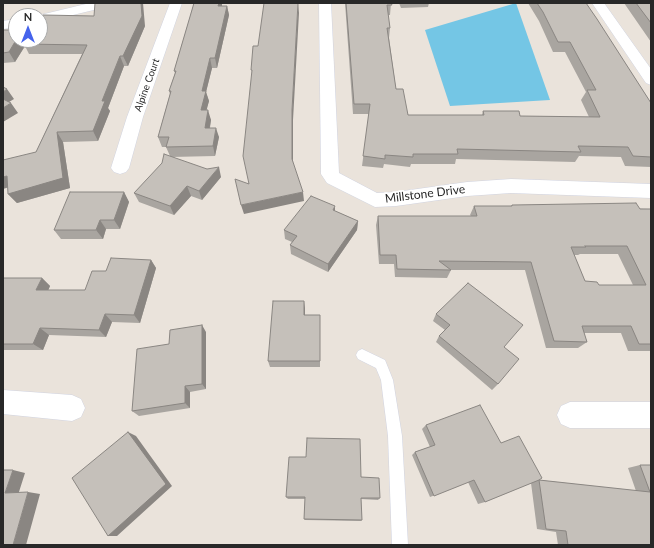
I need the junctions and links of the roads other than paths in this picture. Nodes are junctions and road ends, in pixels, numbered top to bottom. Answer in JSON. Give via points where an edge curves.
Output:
{"nodes":[{"id":1,"x":106,"y":3,"type":"edge"},
{"id":2,"x":176,"y":3,"type":"edge"},
{"id":3,"x":325,"y":3,"type":"edge"},
{"id":4,"x":598,"y":3,"type":"edge"},
{"id":5,"x":48,"y":17,"type":"edge"},
{"id":6,"x":651,"y":80,"type":"edge"},
{"id":7,"x":120,"y":168,"type":"dead end"},
{"id":8,"x":651,"y":191,"type":"edge"},
{"id":9,"x":362,"y":354,"type":"dead end"},
{"id":10,"x":3,"y":402,"type":"edge"},
{"id":11,"x":72,"y":408,"type":"dead end"},
{"id":12,"x":570,"y":415,"type":"dead end"},
{"id":13,"x":651,"y":415,"type":"edge"},
{"id":14,"x":400,"y":545,"type":"edge"}],
"edges":[{"from":1,"to":5,"type":"street"},
{"from":2,"to":7,"type":"street","name":"Alpine Court","via":[[135,117]]},
{"from":3,"to":8,"type":"street","name":"Millstone Drive","via":[[330,174],[333,178],[375,200],[511,186]]},
{"from":4,"to":6,"type":"street"},
{"from":9,"to":14,"type":"lane","via":[[381,364],[387,380],[395,436]]},
{"from":10,"to":11,"type":"street"},
{"from":12,"to":13,"type":"street"}]}
